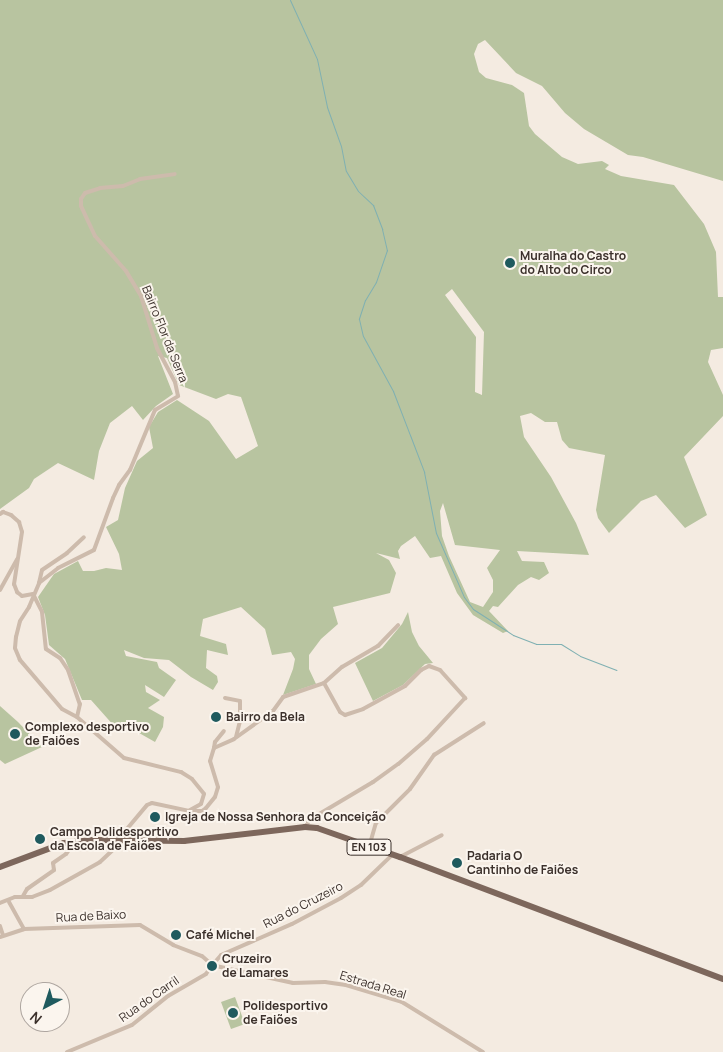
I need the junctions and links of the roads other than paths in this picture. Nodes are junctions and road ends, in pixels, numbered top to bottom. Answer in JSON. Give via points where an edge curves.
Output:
{"nodes":[{"id":1,"x":175,"y":174,"type":"dead end"},
{"id":2,"x":0,"y":514,"type":"edge"},
{"id":3,"x":84,"y":536,"type":"dead end"},
{"id":4,"x":18,"y":557,"type":"junction"},
{"id":5,"x":39,"y":583,"type":"junction"},
{"id":6,"x":0,"y":590,"type":"edge"},
{"id":7,"x":33,"y":594,"type":"junction"},
{"id":8,"x":398,"y":625,"type":"dead end"},
{"id":9,"x":324,"y":682,"type":"junction"},
{"id":10,"x":225,"y":698,"type":"dead end"},
{"id":11,"x":77,"y":717,"type":"junction"},
{"id":12,"x":484,"y":723,"type":"dead end"},
{"id":13,"x":224,"y":731,"type":"dead end"},
{"id":14,"x":236,"y":737,"type":"junction"},
{"id":15,"x":214,"y":748,"type":"junction"},
{"id":16,"x":189,"y":811,"type":"junction"},
{"id":17,"x":306,"y":827,"type":"junction"},
{"id":18,"x":442,"y":835,"type":"dead end"},
{"id":19,"x":119,"y":841,"type":"junction"},
{"id":20,"x":74,"y":843,"type":"junction"},
{"id":21,"x":369,"y":847,"type":"junction"},
{"id":22,"x":392,"y":855,"type":"junction"},
{"id":23,"x":400,"y":857,"type":"junction"},
{"id":24,"x":0,"y":866,"type":"edge"},
{"id":25,"x":23,"y":896,"type":"junction"},
{"id":26,"x":8,"y":902,"type":"junction"},
{"id":27,"x":0,"y":904,"type":"edge"},
{"id":28,"x":0,"y":926,"type":"edge"},
{"id":29,"x":24,"y":928,"type":"junction"},
{"id":30,"x":1,"y":936,"type":"edge"},
{"id":31,"x":209,"y":962,"type":"junction"},
{"id":32,"x":215,"y":964,"type":"junction"},
{"id":33,"x":210,"y":968,"type":"junction"},
{"id":34,"x":723,"y":979,"type":"edge"},
{"id":35,"x":67,"y":1052,"type":"edge"},
{"id":36,"x":483,"y":1052,"type":"edge"}],
"edges":[{"from":1,"to":5,"type":"street","name":"Bairro Flor da Serra","via":[[100,188],[81,199],[80,206],[95,236],[126,270],[141,296],[157,348],[175,382],[178,396],[155,410],[130,470],[113,498],[94,550],[58,568]]},
{"from":2,"to":4,"type":"street","via":[[11,515],[19,522],[22,532]]},
{"from":3,"to":5,"type":"street","via":[[71,550],[42,570]]},
{"from":4,"to":6,"type":"street"},
{"from":4,"to":7,"type":"street","via":[[14,584],[17,592],[22,596]]},
{"from":5,"to":7,"type":"street","name":"Bairro Flor da Serra"},
{"from":7,"to":11,"type":"street","via":[[42,612],[46,649],[60,658],[68,670],[80,704]]},
{"from":7,"to":11,"type":"street","name":"Bairro Flor da Serra","via":[[30,607],[20,621],[16,648],[28,672],[62,709]]},
{"from":8,"to":9,"type":"street","via":[[378,646]]},
{"from":9,"to":14,"type":"street","via":[[283,697],[273,711]]},
{"from":9,"to":17,"type":"street","via":[[340,712],[345,715],[405,686],[429,666],[440,670],[465,698],[427,739],[398,764],[316,816]]},
{"from":10,"to":14,"type":"street","via":[[240,701]]},
{"from":11,"to":16,"type":"street","name":"Bairro Flor da Serra","via":[[124,758],[181,772],[192,779],[204,794],[201,804]]},
{"from":12,"to":21,"type":"street","via":[[434,755],[410,789],[376,823]]},
{"from":13,"to":15,"type":"street"},
{"from":14,"to":15,"type":"street"},
{"from":15,"to":16,"type":"street","via":[[210,761],[218,787],[216,797],[202,811]]},
{"from":16,"to":19,"type":"street","via":[[152,803],[147,805]]},
{"from":17,"to":19,"type":"main road","number":"EN 103","via":[[184,841]]},
{"from":17,"to":21,"type":"main road","number":"EN 103"},
{"from":18,"to":23,"type":"street"},
{"from":19,"to":20,"type":"main road","number":"EN 103"},
{"from":19,"to":25,"type":"street","via":[[100,862],[57,886],[32,896]]},
{"from":20,"to":24,"type":"main road","number":"EN 103","via":[[64,843]]},
{"from":20,"to":25,"type":"street","via":[[53,863],[54,870],[26,889]]},
{"from":21,"to":22,"type":"main road","number":"EN 103"},
{"from":22,"to":23,"type":"main road","number":"EN 103"},
{"from":22,"to":32,"type":"street","name":"Rua do Cruzeiro","via":[[361,885],[341,898],[221,955]]},
{"from":23,"to":34,"type":"main road","number":"EN 103"},
{"from":25,"to":26,"type":"street"},
{"from":26,"to":27,"type":"street"},
{"from":26,"to":29,"type":"street"},
{"from":28,"to":30,"type":"street"},
{"from":29,"to":30,"type":"street","name":"Rua de Baixo"},
{"from":29,"to":31,"type":"street","name":"Rua de Baixo","via":[[140,925]]},
{"from":31,"to":32,"type":"street","name":"Estrada Real"},
{"from":31,"to":33,"type":"street"},
{"from":32,"to":33,"type":"street","name":"Rua do Cruzeiro"},
{"from":32,"to":36,"type":"street","name":"Estrada Real","via":[[293,983],[346,985],[402,1002]]},
{"from":33,"to":35,"type":"street","name":"Rua do Carril","via":[[132,1025]]}]}
